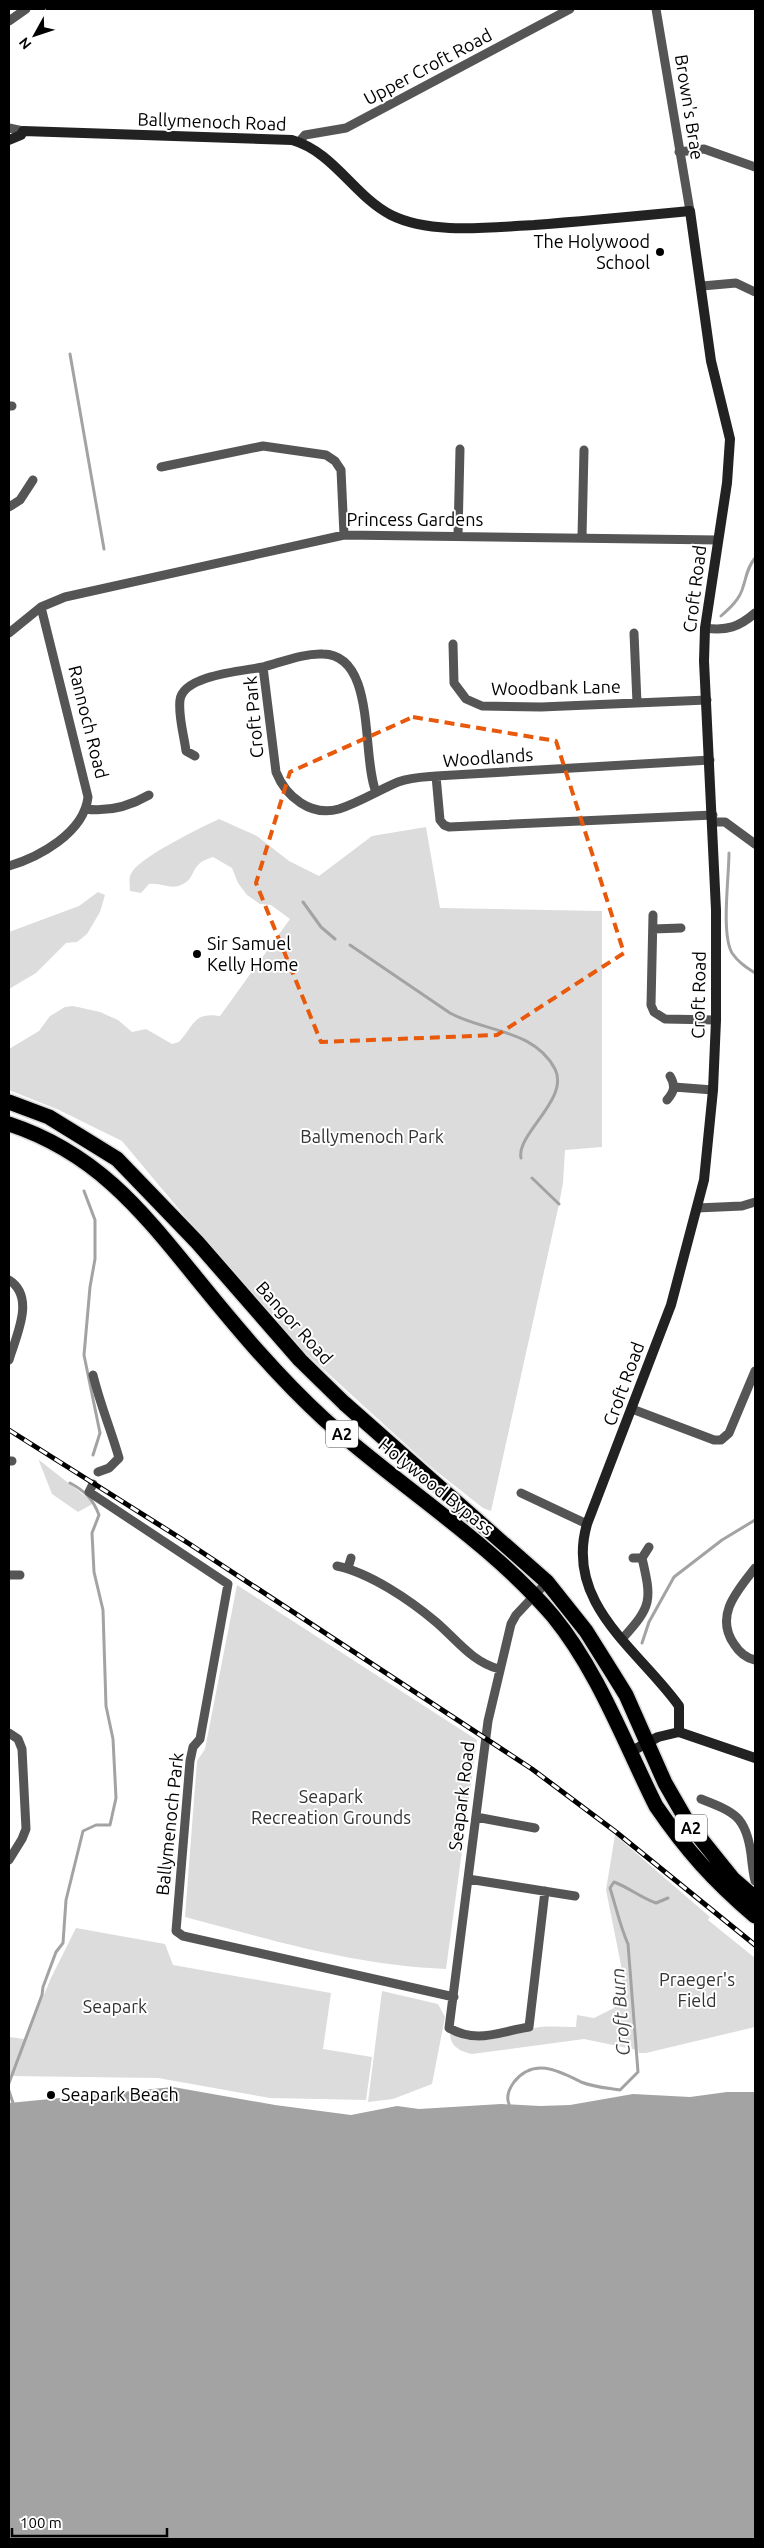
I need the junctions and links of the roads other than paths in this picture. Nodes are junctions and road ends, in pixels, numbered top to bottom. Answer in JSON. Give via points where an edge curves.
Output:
{"nodes":[{"id":1,"x":26,"y":9,"type":"edge"},
{"id":2,"x":570,"y":9,"type":"edge"},
{"id":3,"x":656,"y":9,"type":"edge"},
{"id":4,"x":9,"y":21,"type":"edge"},
{"id":5,"x":9,"y":128,"type":"edge"},
{"id":6,"x":23,"y":131,"type":"junction"},
{"id":7,"x":9,"y":140,"type":"edge"},
{"id":8,"x":300,"y":142,"type":"junction"},
{"id":9,"x":679,"y":152,"type":"junction"},
{"id":10,"x":755,"y":168,"type":"edge"},
{"id":11,"x":690,"y":211,"type":"junction"},
{"id":12,"x":702,"y":286,"type":"junction"},
{"id":13,"x":755,"y":292,"type":"edge"},
{"id":14,"x":460,"y":448,"type":"dead end"},
{"id":15,"x":584,"y":450,"type":"dead end"},
{"id":16,"x":161,"y":468,"type":"dead end"},
{"id":17,"x":33,"y":480,"type":"dead end"},
{"id":18,"x":9,"y":507,"type":"edge"},
{"id":19,"x":344,"y":535,"type":"junction"},
{"id":20,"x":458,"y":535,"type":"junction"},
{"id":21,"x":582,"y":537,"type":"junction"},
{"id":22,"x":718,"y":540,"type":"junction"},
{"id":23,"x":41,"y":607,"type":"junction"},
{"id":24,"x":755,"y":613,"type":"edge"},
{"id":25,"x":705,"y":628,"type":"junction"},
{"id":26,"x":9,"y":632,"type":"edge"},
{"id":27,"x":634,"y":633,"type":"dead end"},
{"id":28,"x":453,"y":644,"type":"dead end"},
{"id":29,"x":263,"y":667,"type":"junction"},
{"id":30,"x":707,"y":700,"type":"junction"},
{"id":31,"x":637,"y":703,"type":"junction"},
{"id":32,"x":195,"y":756,"type":"dead end"},
{"id":33,"x":710,"y":760,"type":"junction"},
{"id":34,"x":436,"y":776,"type":"junction"},
{"id":35,"x":376,"y":792,"type":"junction"},
{"id":36,"x":149,"y":795,"type":"dead end"},
{"id":37,"x":85,"y":810,"type":"junction"},
{"id":38,"x":713,"y":818,"type":"junction"},
{"id":39,"x":755,"y":844,"type":"edge"},
{"id":40,"x":9,"y":866,"type":"edge"},
{"id":41,"x":653,"y":915,"type":"dead end"},
{"id":42,"x":681,"y":928,"type":"dead end"},
{"id":43,"x":653,"y":929,"type":"junction"},
{"id":44,"x":716,"y":1020,"type":"junction"},
{"id":45,"x":670,"y":1076,"type":"dead end"},
{"id":46,"x":674,"y":1087,"type":"junction"},
{"id":47,"x":713,"y":1090,"type":"junction"},
{"id":48,"x":667,"y":1100,"type":"dead end"},
{"id":49,"x":9,"y":1102,"type":"edge"},
{"id":50,"x":9,"y":1124,"type":"edge"},
{"id":51,"x":90,"y":1141,"type":"junction"},
{"id":52,"x":79,"y":1158,"type":"junction"},
{"id":53,"x":755,"y":1202,"type":"edge"},
{"id":54,"x":697,"y":1208,"type":"junction"},
{"id":55,"x":9,"y":1280,"type":"edge"},
{"id":56,"x":9,"y":1360,"type":"edge"},
{"id":57,"x":755,"y":1371,"type":"edge"},
{"id":58,"x":93,"y":1375,"type":"dead end"},
{"id":59,"x":632,"y":1409,"type":"junction"},
{"id":60,"x":98,"y":1472,"type":"dead end"},
{"id":61,"x":93,"y":1484,"type":"dead end"},
{"id":62,"x":521,"y":1493,"type":"dead end"},
{"id":63,"x":587,"y":1524,"type":"junction"},
{"id":64,"x":649,"y":1547,"type":"dead end"},
{"id":65,"x":351,"y":1558,"type":"dead end"},
{"id":66,"x":337,"y":1566,"type":"dead end"},
{"id":67,"x":348,"y":1568,"type":"junction"},
{"id":68,"x":755,"y":1568,"type":"edge"},
{"id":69,"x":9,"y":1575,"type":"edge"},
{"id":70,"x":20,"y":1575,"type":"dead end"},
{"id":71,"x":547,"y":1582,"type":"junction"},
{"id":72,"x":534,"y":1596,"type":"junction"},
{"id":73,"x":622,"y":1639,"type":"junction"},
{"id":74,"x":755,"y":1660,"type":"edge"},
{"id":75,"x":499,"y":1669,"type":"junction"},
{"id":76,"x":679,"y":1732,"type":"junction"},
{"id":77,"x":9,"y":1733,"type":"edge"},
{"id":78,"x":647,"y":1743,"type":"junction"},
{"id":79,"x":630,"y":1752,"type":"junction"},
{"id":80,"x":755,"y":1758,"type":"edge"},
{"id":81,"x":701,"y":1800,"type":"dead end"},
{"id":82,"x":719,"y":1806,"type":"junction"},
{"id":83,"x":715,"y":1816,"type":"dead end"},
{"id":84,"x":476,"y":1817,"type":"junction"},
{"id":85,"x":535,"y":1828,"type":"dead end"},
{"id":86,"x":9,"y":1860,"type":"edge"},
{"id":87,"x":468,"y":1879,"type":"junction"},
{"id":88,"x":755,"y":1881,"type":"edge"},
{"id":89,"x":545,"y":1891,"type":"junction"},
{"id":90,"x":575,"y":1896,"type":"dead end"},
{"id":91,"x":755,"y":1898,"type":"edge"},
{"id":92,"x":755,"y":1916,"type":"edge"},
{"id":93,"x":454,"y":1997,"type":"junction"}],
"edges":[{"from":1,"to":4,"type":"street"},
{"from":2,"to":8,"type":"street","name":"Upper Croft Road","via":[[346,128],[305,136]]},
{"from":3,"to":9,"type":"street","name":"Brown's Brae"},
{"from":5,"to":6,"type":"street"},
{"from":6,"to":7,"type":"street","via":[[21,136]]},
{"from":6,"to":8,"type":"street","name":"Ballymenoch Road"},
{"from":8,"to":11,"type":"street","name":"Ballymenoch Road","via":[[321,155],[381,209],[404,221],[422,225],[504,227]]},
{"from":9,"to":10,"type":"street","via":[[704,149]]},
{"from":9,"to":11,"type":"street","name":"Brown's Brae"},
{"from":11,"to":12,"type":"street","name":"Croft Road"},
{"from":12,"to":13,"type":"street","via":[[736,283]]},
{"from":12,"to":22,"type":"street","name":"Croft Road","via":[[711,361],[730,439]]},
{"from":14,"to":20,"type":"street"},
{"from":15,"to":21,"type":"street"},
{"from":16,"to":19,"type":"street","via":[[263,446],[326,455],[341,470]]},
{"from":17,"to":18,"type":"street","via":[[20,500]]},
{"from":19,"to":20,"type":"street","name":"Princess Gardens"},
{"from":19,"to":23,"type":"street","name":"Princess Gardens","via":[[95,589]]},
{"from":20,"to":21,"type":"street","name":"Princess Gardens"},
{"from":21,"to":22,"type":"street","name":"Princess Gardens"},
{"from":22,"to":25,"type":"street","name":"Croft Road"},
{"from":23,"to":26,"type":"street","name":"Princess Gardens"},
{"from":23,"to":37,"type":"street","name":"Rannoch Road","via":[[88,791]]},
{"from":24,"to":25,"type":"street","via":[[732,629]]},
{"from":25,"to":30,"type":"street","name":"Croft Road"},
{"from":27,"to":31,"type":"street"},
{"from":28,"to":31,"type":"street","name":"Woodbank Lane","via":[[454,683],[461,695],[476,704],[531,708]]},
{"from":29,"to":32,"type":"street","via":[[194,682],[184,690],[180,702],[186,751]]},
{"from":29,"to":35,"type":"street","name":"Croft Park","via":[[323,654],[338,657],[350,666],[360,686],[370,771]]},
{"from":29,"to":35,"type":"street","name":"Croft Park","via":[[276,772],[289,794],[310,808],[332,810]]},
{"from":30,"to":31,"type":"street","name":"Woodbank Lane"},
{"from":30,"to":33,"type":"street","name":"Croft Road"},
{"from":33,"to":34,"type":"street","name":"Woodlands"},
{"from":33,"to":38,"type":"street","name":"Croft Road"},
{"from":34,"to":35,"type":"street","name":"Croft Park","via":[[408,778]]},
{"from":34,"to":38,"type":"street","name":"Woodlands","via":[[441,822],[449,827]]},
{"from":36,"to":37,"type":"street","via":[[108,809]]},
{"from":37,"to":40,"type":"street","via":[[66,834],[44,851]]},
{"from":38,"to":39,"type":"street","via":[[725,822]]},
{"from":38,"to":44,"type":"street","name":"Croft Road"},
{"from":41,"to":43,"type":"street"},
{"from":42,"to":43,"type":"street"},
{"from":43,"to":44,"type":"street","via":[[651,1005],[654,1012],[665,1019]]},
{"from":44,"to":47,"type":"street","name":"Croft Road"},
{"from":45,"to":46,"type":"street"},
{"from":46,"to":47,"type":"street"},
{"from":46,"to":48,"type":"street"},
{"from":47,"to":54,"type":"street","name":"Croft Road","via":[[704,1180]]},
{"from":49,"to":51,"type":"highway","name":"Bangor Road","number":"A2","via":[[49,1117]]},
{"from":50,"to":52,"type":"highway","name":"Holywood Bypass","number":"A2","via":[[34,1132]]},
{"from":51,"to":52,"type":"highway"},
{"from":51,"to":71,"type":"highway","name":"Bangor Road","number":"A2","via":[[135,1176],[300,1360],[344,1403]]},
{"from":52,"to":72,"type":"highway","name":"Holywood Bypass","number":"A2","via":[[110,1180],[157,1228],[247,1338],[323,1419]]},
{"from":53,"to":54,"type":"street","via":[[742,1206]]},
{"from":54,"to":59,"type":"street","name":"Croft Road","via":[[671,1305]]},
{"from":55,"to":56,"type":"street","via":[[19,1290],[23,1304]]},
{"from":57,"to":59,"type":"street","via":[[729,1433],[721,1440]]},
{"from":58,"to":60,"type":"street","via":[[119,1458],[109,1468]]},
{"from":59,"to":63,"type":"street","name":"Croft Road"},
{"from":61,"to":93,"type":"street","name":"Ballymenoch Park","via":[[89,1492],[228,1584],[200,1739],[193,1747],[190,1761],[176,1932]]},
{"from":62,"to":63,"type":"street"},
{"from":63,"to":73,"type":"street","name":"Croft Road","via":[[582,1540],[587,1585],[602,1615]]},
{"from":64,"to":73,"type":"street","via":[[638,1558],[650,1600],[636,1624]]},
{"from":65,"to":67,"type":"street"},
{"from":66,"to":67,"type":"street"},
{"from":67,"to":75,"type":"street","via":[[364,1574],[412,1604],[483,1665]]},
{"from":68,"to":74,"type":"street","via":[[733,1596],[726,1620],[733,1643],[744,1655]]},
{"from":69,"to":70,"type":"street"},
{"from":71,"to":72,"type":"street","name":"Seapark Road"},
{"from":71,"to":78,"type":"highway","number":"A2","via":[[586,1631],[614,1674]]},
{"from":72,"to":75,"type":"street","name":"Seapark Road","via":[[511,1624]]},
{"from":72,"to":79,"type":"highway","name":"Holywood Bypass","number":"A2","via":[[579,1653]]},
{"from":73,"to":76,"type":"street","name":"Croft Road","via":[[679,1706]]},
{"from":75,"to":84,"type":"street","name":"Seapark Road","via":[[488,1721]]},
{"from":76,"to":78,"type":"street"},
{"from":76,"to":80,"type":"street"},
{"from":77,"to":86,"type":"street","via":[[18,1738],[22,1749],[26,1829]]},
{"from":78,"to":79,"type":"street"},
{"from":78,"to":91,"type":"highway","number":"A2","via":[[688,1823],[734,1879]]},
{"from":79,"to":92,"type":"highway","name":"Holywood Bypass","number":"A2","via":[[656,1806],[678,1838],[703,1868]]},
{"from":81,"to":82,"type":"street"},
{"from":82,"to":83,"type":"street"},
{"from":82,"to":88,"type":"street","via":[[736,1816],[745,1827]]},
{"from":84,"to":85,"type":"street"},
{"from":84,"to":87,"type":"street","name":"Seapark Road"},
{"from":87,"to":89,"type":"street"},
{"from":87,"to":93,"type":"street","name":"Seapark Road"},
{"from":89,"to":90,"type":"street"},
{"from":89,"to":93,"type":"street","name":"Seapark Road","via":[[529,2027],[478,2038],[459,2034],[449,2028]]}]}
